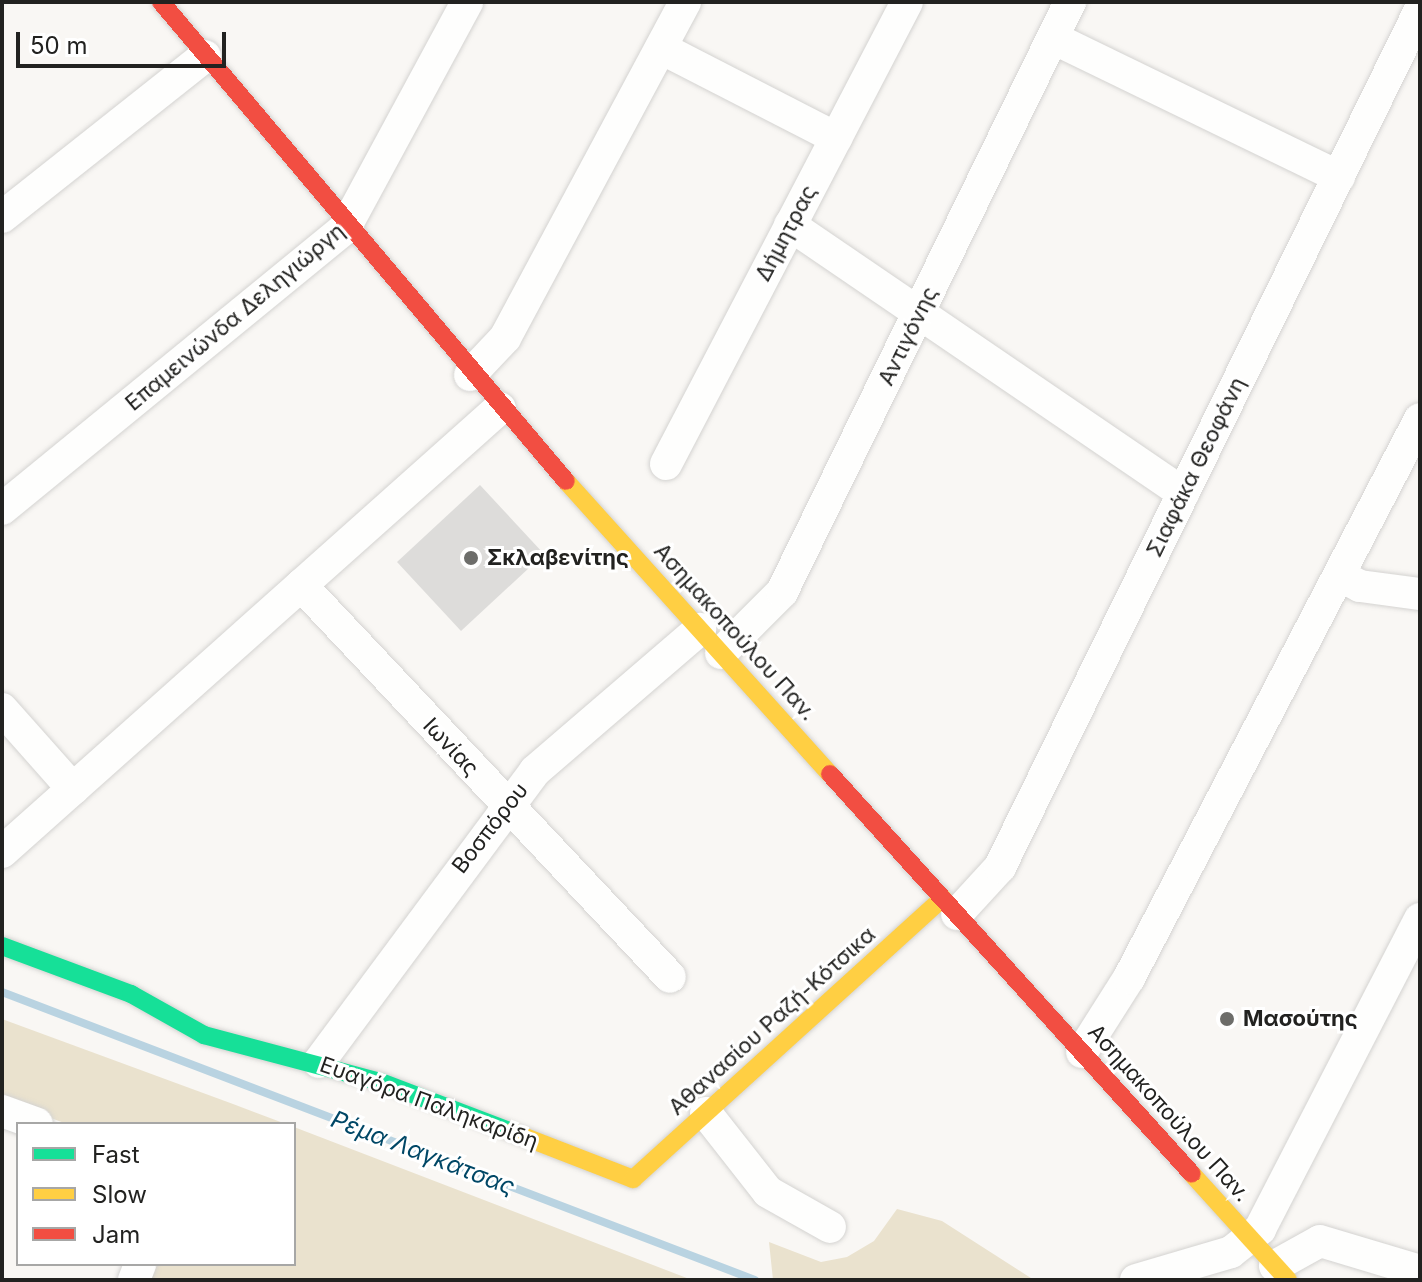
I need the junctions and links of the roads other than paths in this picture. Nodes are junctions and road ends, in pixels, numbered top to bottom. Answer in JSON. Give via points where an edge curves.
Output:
{"nodes":[{"id":1,"x":161,"y":2,"type":"edge"},
{"id":2,"x":467,"y":2,"type":"edge"},
{"id":3,"x":685,"y":2,"type":"edge"},
{"id":4,"x":907,"y":2,"type":"edge"},
{"id":5,"x":1070,"y":2,"type":"edge"},
{"id":6,"x":1420,"y":10,"type":"edge"},
{"id":7,"x":1053,"y":38,"type":"junction"},
{"id":8,"x":661,"y":48,"type":"junction"},
{"id":9,"x":205,"y":56,"type":"junction"},
{"id":10,"x":836,"y":138,"type":"junction"},
{"id":11,"x":1339,"y":177,"type":"junction"},
{"id":12,"x":2,"y":217,"type":"edge"},
{"id":13,"x":790,"y":225,"type":"junction"},
{"id":14,"x":345,"y":228,"type":"junction"},
{"id":15,"x":920,"y":313,"type":"junction"},
{"id":16,"x":470,"y":375,"type":"junction"},
{"id":17,"x":500,"y":408,"type":"junction"},
{"id":18,"x":1420,"y":419,"type":"edge"},
{"id":19,"x":666,"y":464,"type":"dead end"},
{"id":20,"x":1183,"y":493,"type":"junction"},
{"id":21,"x":2,"y":509,"type":"edge"},
{"id":22,"x":1341,"y":576,"type":"junction"},
{"id":23,"x":301,"y":585,"type":"junction"},
{"id":24,"x":1420,"y":594,"type":"edge"},
{"id":25,"x":700,"y":629,"type":"junction"},
{"id":26,"x":721,"y":653,"type":"junction"},
{"id":27,"x":2,"y":709,"type":"edge"},
{"id":28,"x":73,"y":789,"type":"junction"},
{"id":29,"x":507,"y":805,"type":"junction"},
{"id":30,"x":2,"y":852,"type":"edge"},
{"id":31,"x":950,"y":906,"type":"junction"},
{"id":32,"x":1420,"y":919,"type":"edge"},
{"id":33,"x":2,"y":946,"type":"edge"},
{"id":34,"x":670,"y":977,"type":"dead end"},
{"id":35,"x":1082,"y":1052,"type":"junction"},
{"id":36,"x":319,"y":1062,"type":"junction"},
{"id":37,"x":2,"y":1111,"type":"edge"},
{"id":38,"x":706,"y":1113,"type":"junction"},
{"id":39,"x":32,"y":1122,"type":"edge"},
{"id":40,"x":633,"y":1179,"type":"joint"},
{"id":41,"x":830,"y":1227,"type":"dead end"},
{"id":42,"x":1251,"y":1239,"type":"junction"},
{"id":43,"x":1420,"y":1271,"type":"edge"},
{"id":44,"x":1282,"y":1273,"type":"edge"},
{"id":45,"x":1136,"y":1280,"type":"edge"}],
"edges":[{"from":1,"to":9,"type":"street","name":"Ασημακοπούλου Παν."},
{"from":2,"to":14,"type":"street","name":"Επαμεινώνδα Δεληγιώργη"},
{"from":3,"to":8,"type":"street"},
{"from":4,"to":10,"type":"street","name":"Δήμητρας"},
{"from":5,"to":7,"type":"street","name":"Αντιγόνης"},
{"from":6,"to":11,"type":"street","name":"Σιαφάκα Θεοφάνη"},
{"from":7,"to":11,"type":"street"},
{"from":7,"to":15,"type":"street","name":"Αντιγόνης"},
{"from":8,"to":10,"type":"street"},
{"from":8,"to":16,"type":"street","via":[[505,338]]},
{"from":9,"to":12,"type":"street"},
{"from":9,"to":14,"type":"street","name":"Ασημακοπούλου Παν."},
{"from":10,"to":13,"type":"street","name":"Δήμητρας"},
{"from":11,"to":20,"type":"street","name":"Σιαφάκα Θεοφάνη"},
{"from":13,"to":15,"type":"street"},
{"from":13,"to":19,"type":"street","name":"Δήμητρας"},
{"from":14,"to":16,"type":"street","name":"Ασημακοπούλου Παν."},
{"from":14,"to":21,"type":"street","name":"Επαμεινώνδα Δεληγιώργη"},
{"from":15,"to":20,"type":"street"},
{"from":15,"to":26,"type":"street","name":"Αντιγόνης","via":[[782,592]]},
{"from":16,"to":17,"type":"street","name":"Ασημακοπούλου Παν."},
{"from":17,"to":23,"type":"street"},
{"from":17,"to":25,"type":"street","name":"Ασημακοπούλου Παν."},
{"from":18,"to":22,"type":"street"},
{"from":20,"to":31,"type":"street","name":"Σιαφάκα Θεοφάνη","via":[[1000,867]]},
{"from":22,"to":24,"type":"street","via":[[1360,586]]},
{"from":22,"to":35,"type":"street","via":[[1129,978]]},
{"from":23,"to":28,"type":"street"},
{"from":23,"to":29,"type":"street","name":"Ιωνίας"},
{"from":25,"to":26,"type":"street","name":"Ασημακοπούλου Παν."},
{"from":25,"to":29,"type":"street","name":"Βοσπόρου","via":[[558,749]]},
{"from":26,"to":31,"type":"street","name":"Ασημακοπούλου Παν."},
{"from":27,"to":28,"type":"street"},
{"from":28,"to":30,"type":"street"},
{"from":29,"to":34,"type":"street","name":"Ιωνίας"},
{"from":29,"to":36,"type":"street","name":"Βοσπόρου"},
{"from":31,"to":35,"type":"street","name":"Ασημακοπούλου Παν."},
{"from":31,"to":38,"type":"street","name":"Αθανασίου Ραζή-Κότσικα"},
{"from":32,"to":42,"type":"street","via":[[1277,1203]]},
{"from":33,"to":36,"type":"street","name":"Ευαγόρα Παληκαρίδη","via":[[131,994],[214,1039]]},
{"from":35,"to":42,"type":"street","name":"Ασημακοπούλου Παν."},
{"from":36,"to":40,"type":"street","name":"Ευαγόρα Παληκαρίδη"},
{"from":37,"to":39,"type":"street"},
{"from":38,"to":40,"type":"street","name":"Αθανασίου Ραζή-Κότσικα"},
{"from":38,"to":41,"type":"street","via":[[768,1192]]},
{"from":42,"to":44,"type":"street","name":"Ασημακοπούλου Παν."},
{"from":42,"to":45,"type":"street"},
{"from":43,"to":44,"type":"street","via":[[1320,1241]]}]}
